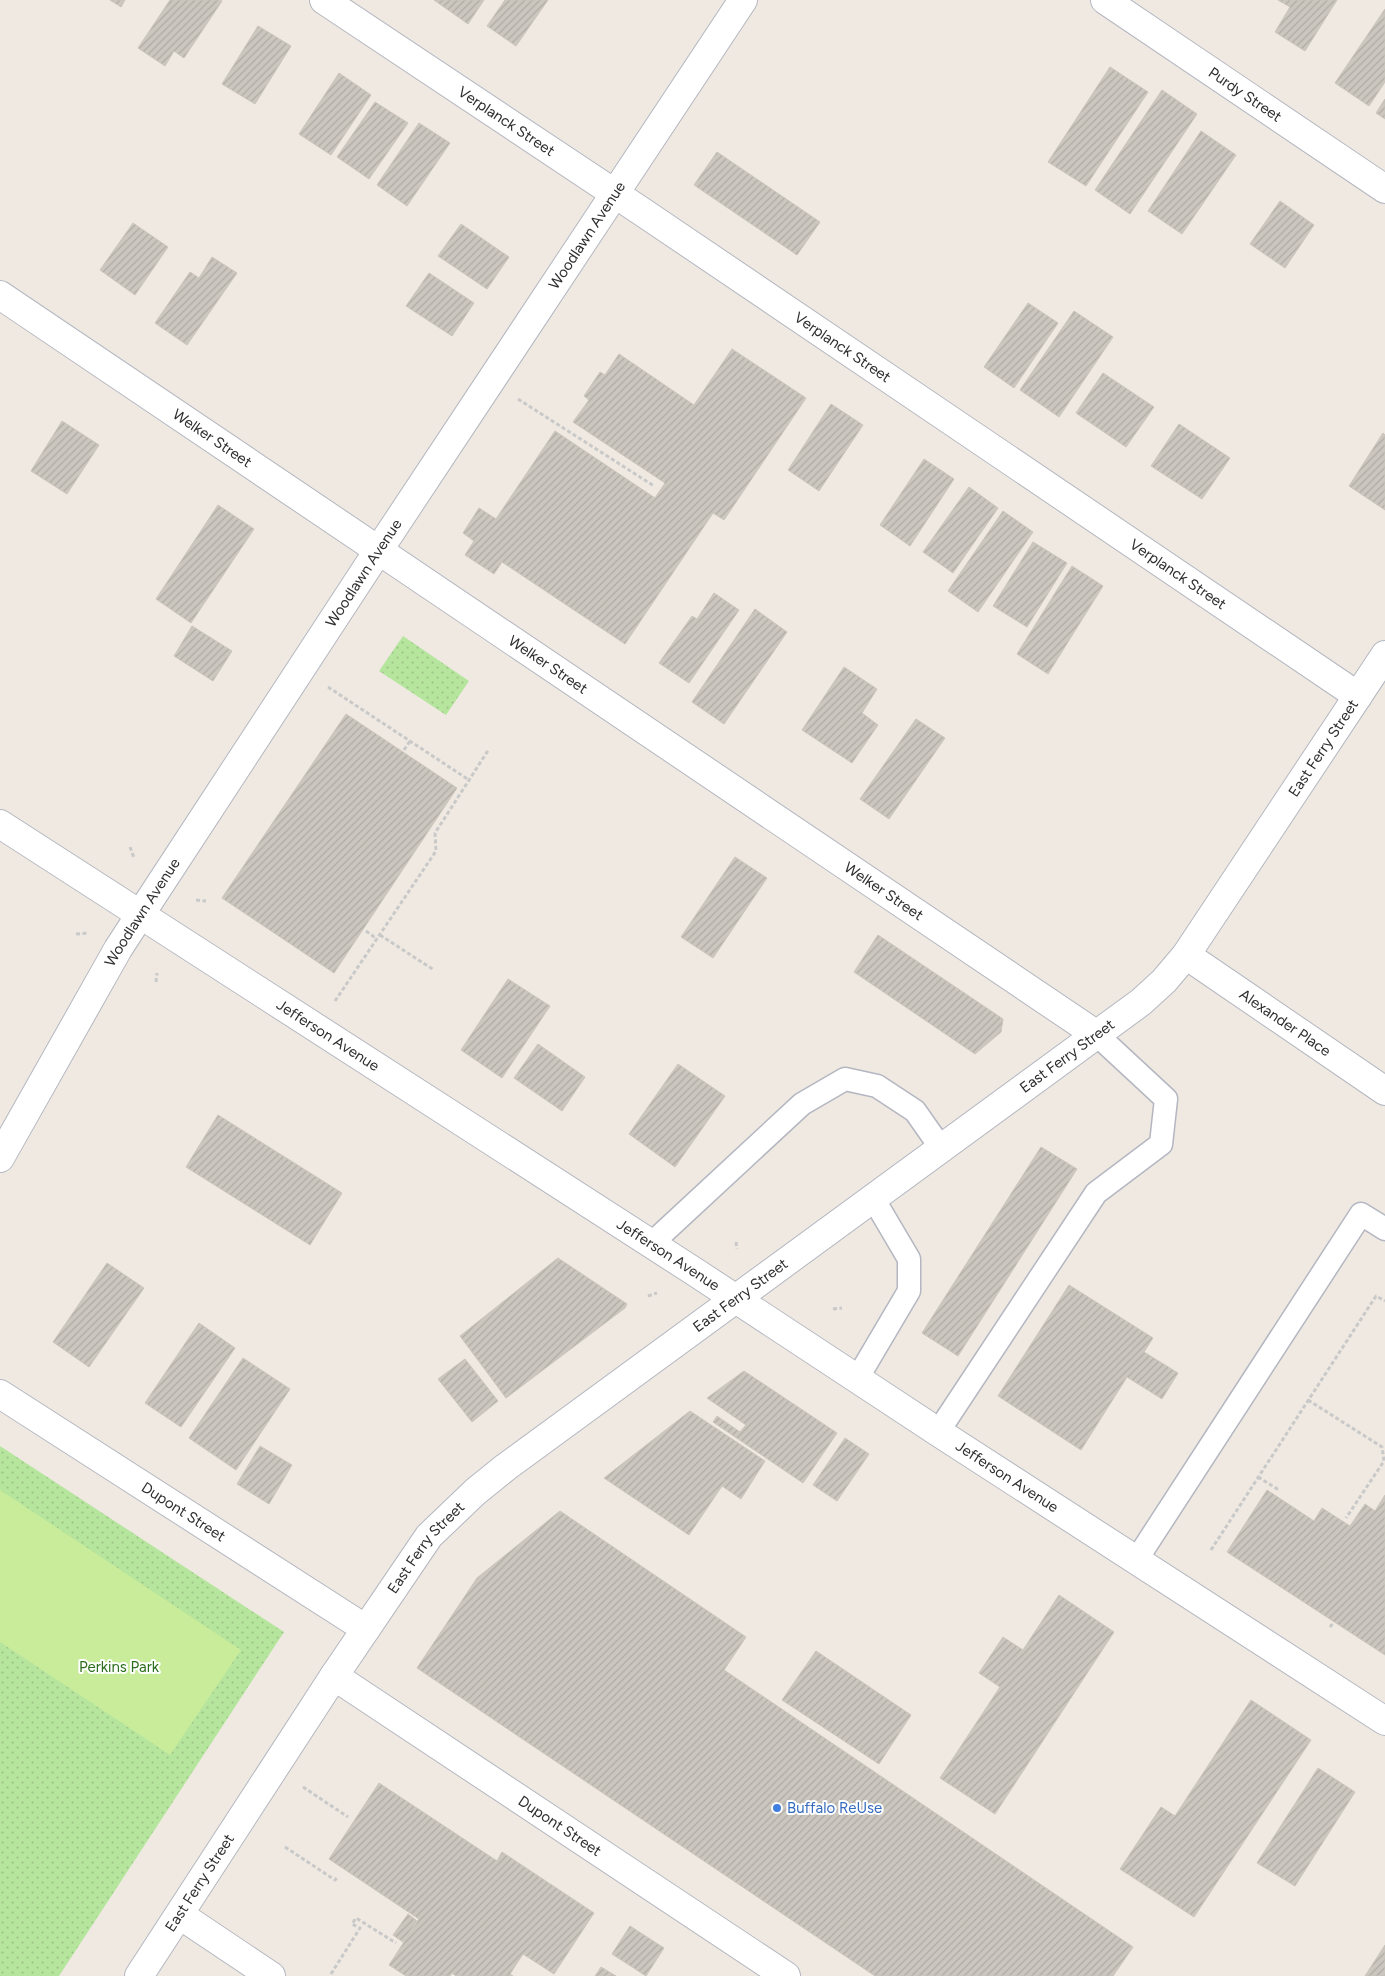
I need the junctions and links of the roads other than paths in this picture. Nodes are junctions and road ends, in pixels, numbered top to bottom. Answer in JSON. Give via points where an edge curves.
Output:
{"nodes":[{"id":1,"x":324,"y":0,"type":"edge"},
{"id":2,"x":743,"y":0,"type":"edge"},
{"id":3,"x":1104,"y":0,"type":"edge"},
{"id":4,"x":1385,"y":189,"type":"edge"},
{"id":5,"x":615,"y":194,"type":"junction"},
{"id":6,"x":0,"y":295,"type":"edge"},
{"id":7,"x":378,"y":551,"type":"junction"},
{"id":8,"x":1385,"y":655,"type":"edge"},
{"id":9,"x":1358,"y":696,"type":"junction"},
{"id":10,"x":0,"y":824,"type":"edge"},
{"id":11,"x":140,"y":915,"type":"junction"},
{"id":12,"x":1186,"y":955,"type":"junction"},
{"id":13,"x":1098,"y":1035,"type":"junction"},
{"id":14,"x":1385,"y":1091,"type":"edge"},
{"id":15,"x":941,"y":1148,"type":"junction"},
{"id":16,"x":0,"y":1158,"type":"edge"},
{"id":17,"x":873,"y":1198,"type":"junction"},
{"id":18,"x":1385,"y":1229,"type":"edge"},
{"id":19,"x":651,"y":1244,"type":"junction"},
{"id":20,"x":737,"y":1299,"type":"junction"},
{"id":21,"x":856,"y":1379,"type":"junction"},
{"id":22,"x":0,"y":1394,"type":"edge"},
{"id":23,"x":938,"y":1432,"type":"junction"},
{"id":24,"x":1137,"y":1559,"type":"junction"},
{"id":25,"x":366,"y":1629,"type":"junction"},
{"id":26,"x":334,"y":1676,"type":"junction"},
{"id":27,"x":1385,"y":1721,"type":"edge"},
{"id":28,"x":180,"y":1915,"type":"junction"},
{"id":29,"x":139,"y":1976,"type":"edge"},
{"id":30,"x":271,"y":1976,"type":"edge"},
{"id":31,"x":786,"y":1976,"type":"edge"}],
"edges":[{"from":1,"to":5,"type":"street","name":"Verplanck Street"},
{"from":2,"to":5,"type":"street","name":"Woodlawn Avenue"},
{"from":3,"to":4,"type":"street","name":"Purdy Street"},
{"from":5,"to":7,"type":"street","name":"Woodlawn Avenue"},
{"from":5,"to":9,"type":"street","name":"Verplanck Street"},
{"from":6,"to":7,"type":"street","name":"Welker Street"},
{"from":7,"to":11,"type":"street","name":"Woodlawn Avenue"},
{"from":7,"to":13,"type":"street","name":"Welker Street"},
{"from":8,"to":9,"type":"street","name":"East Ferry Street"},
{"from":9,"to":12,"type":"street","name":"East Ferry Street"},
{"from":10,"to":11,"type":"street","name":"Jefferson Avenue"},
{"from":11,"to":16,"type":"street","name":"Woodlawn Avenue"},
{"from":11,"to":19,"type":"street","name":"Jefferson Avenue"},
{"from":12,"to":13,"type":"street","name":"East Ferry Street","via":[[1141,1002]]},
{"from":12,"to":14,"type":"street","name":"Alexander Place"},
{"from":13,"to":15,"type":"street","name":"East Ferry Street"},
{"from":13,"to":23,"type":"lane","via":[[1166,1099],[1161,1144],[1096,1193]]},
{"from":15,"to":17,"type":"street","name":"East Ferry Street"},
{"from":15,"to":19,"type":"lane","via":[[915,1111],[877,1086],[845,1079],[802,1104]]},
{"from":17,"to":20,"type":"street","name":"East Ferry Street"},
{"from":17,"to":21,"type":"lane","via":[[909,1259],[909,1291]]},
{"from":18,"to":24,"type":"lane","via":[[1361,1214]]},
{"from":19,"to":20,"type":"street","name":"Jefferson Avenue"},
{"from":20,"to":21,"type":"street","name":"Jefferson Avenue"},
{"from":20,"to":25,"type":"street","name":"East Ferry Street","via":[[476,1492],[429,1536]]},
{"from":21,"to":23,"type":"street","name":"Jefferson Avenue"},
{"from":22,"to":25,"type":"street","name":"Dupont Street"},
{"from":23,"to":24,"type":"street","name":"Jefferson Avenue"},
{"from":24,"to":27,"type":"street","name":"Jefferson Avenue"},
{"from":25,"to":26,"type":"street","name":"East Ferry Street"},
{"from":26,"to":28,"type":"street","name":"East Ferry Street"},
{"from":26,"to":31,"type":"street","name":"Dupont Street"},
{"from":28,"to":29,"type":"street","name":"East Ferry Street"},
{"from":28,"to":30,"type":"street"}]}
